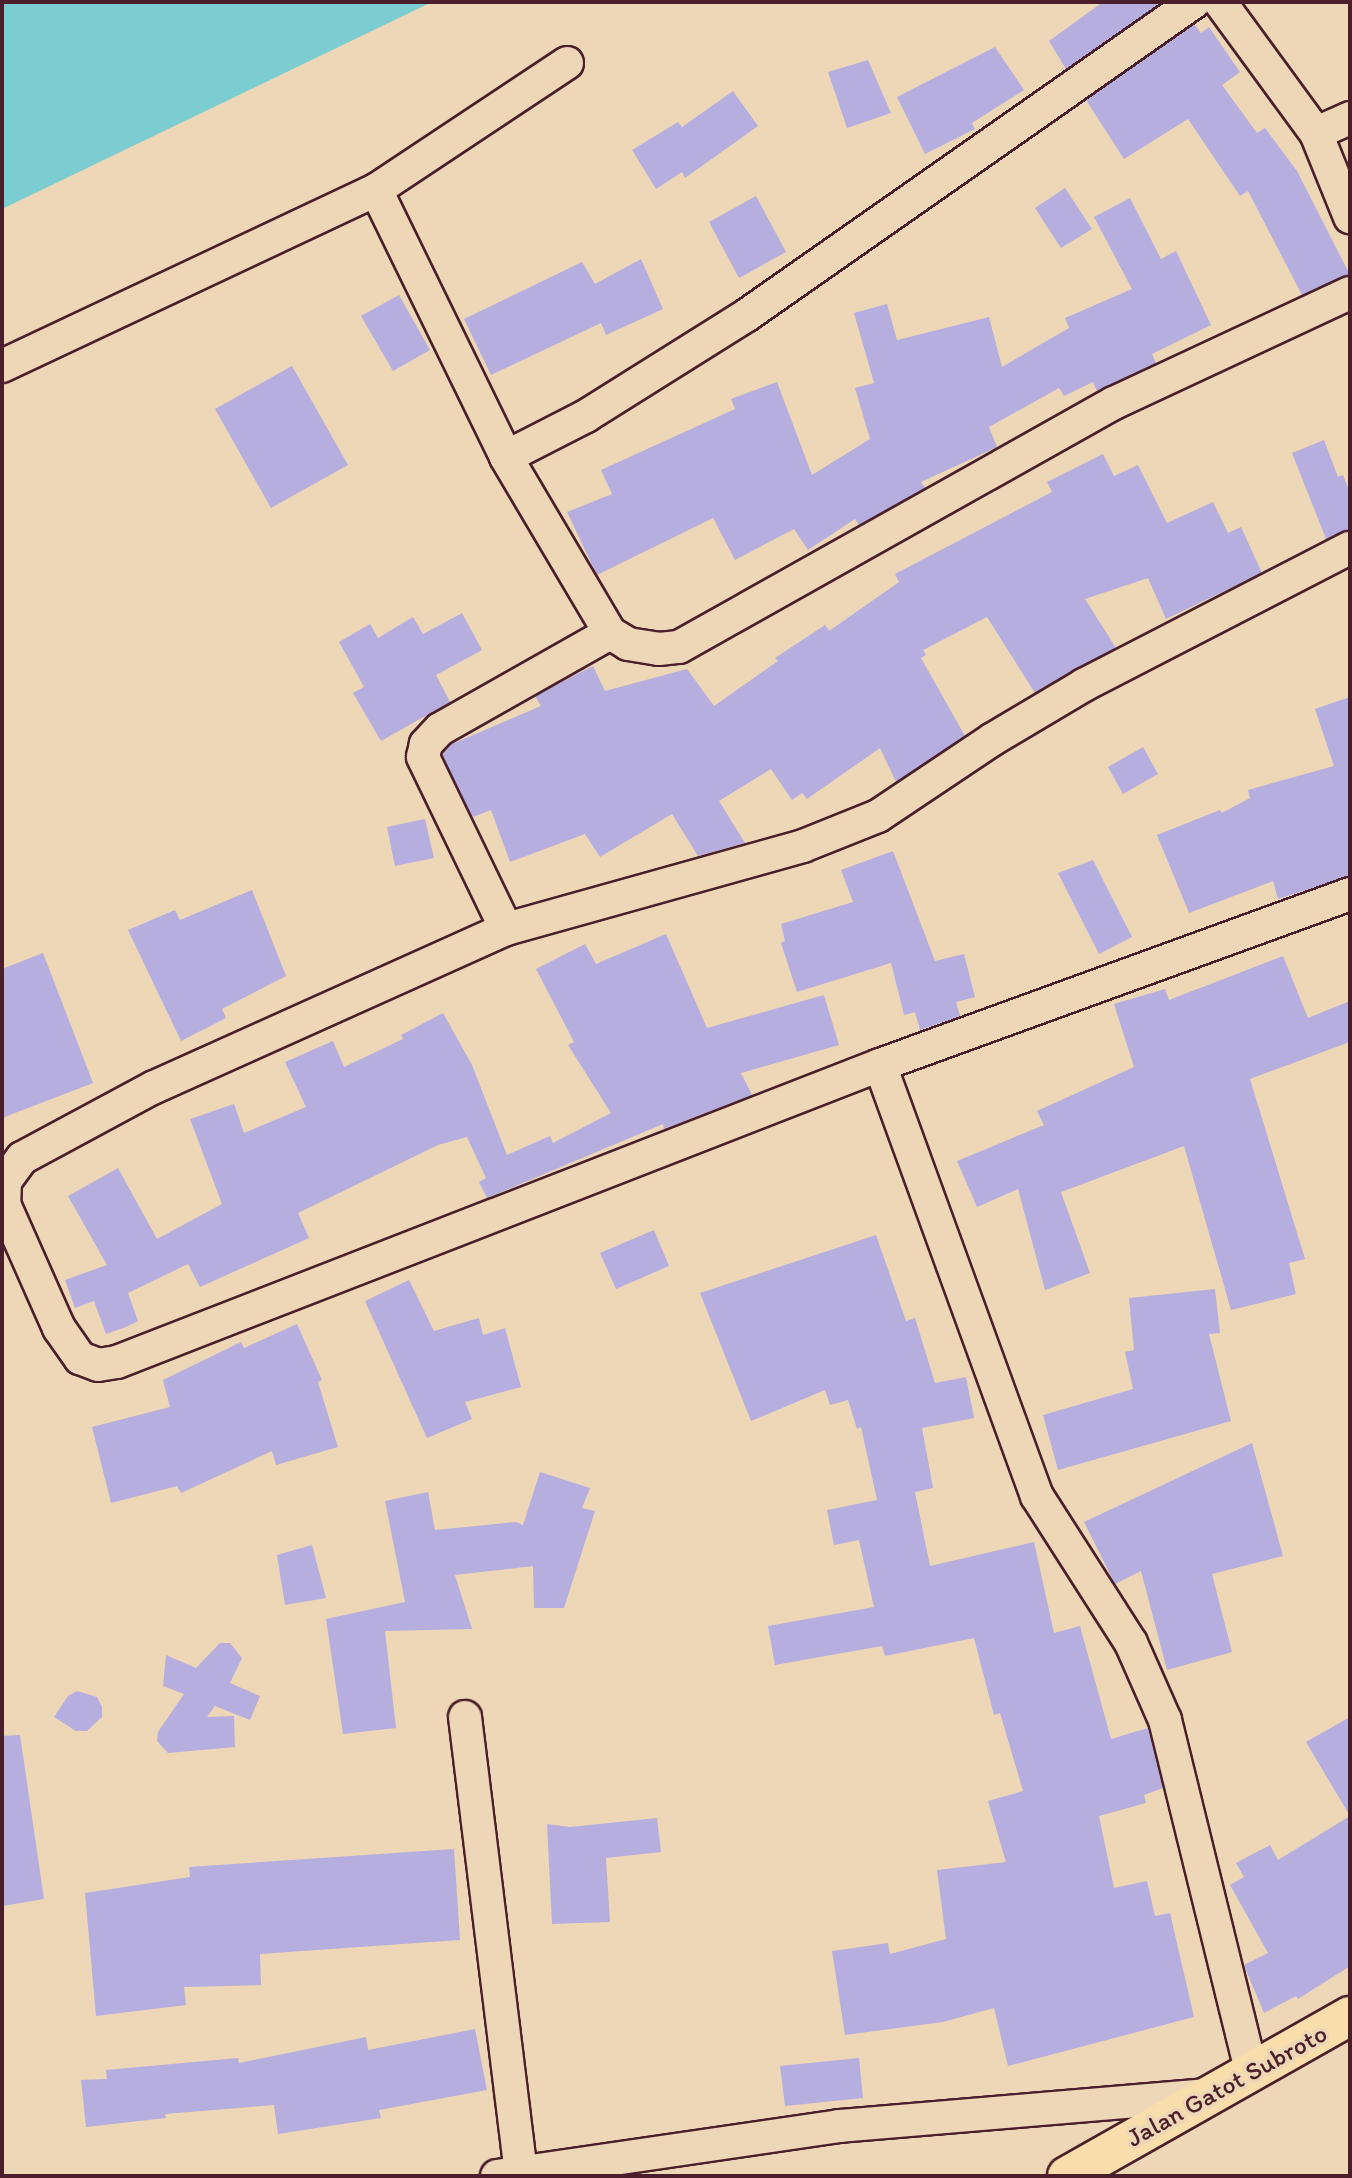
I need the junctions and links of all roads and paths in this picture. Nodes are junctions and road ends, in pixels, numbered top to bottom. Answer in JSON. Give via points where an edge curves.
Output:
{"nodes":[{"id":1,"x":1194,"y":2,"type":"edge"},
{"id":2,"x":1220,"y":2,"type":"edge"},
{"id":3,"x":567,"y":63,"type":"dead end"},
{"id":4,"x":1350,"y":118,"type":"edge"},
{"id":5,"x":1316,"y":133,"type":"junction"},
{"id":6,"x":376,"y":190,"type":"junction"},
{"id":7,"x":1350,"y":217,"type":"edge"},
{"id":8,"x":1350,"y":293,"type":"edge"},
{"id":9,"x":2,"y":366,"type":"edge"},
{"id":10,"x":506,"y":457,"type":"junction"},
{"id":11,"x":1350,"y":548,"type":"edge"},
{"id":12,"x":610,"y":633,"type":"junction"},
{"id":13,"x":1350,"y":894,"type":"edge"},
{"id":14,"x":506,"y":929,"type":"junction"},
{"id":15,"x":880,"y":1065,"type":"junction"},
{"id":16,"x":465,"y":1717,"type":"dead end"},
{"id":17,"x":1350,"y":2016,"type":"edge"},
{"id":18,"x":1252,"y":2073,"type":"junction"},
{"id":19,"x":1209,"y":2095,"type":"junction"},
{"id":20,"x":509,"y":2174,"type":"edge"},
{"id":21,"x":1068,"y":2176,"type":"edge"}],
"edges":[{"from":1,"to":10,"type":"street","via":[[747,315],[586,416]]},
{"from":2,"to":5,"type":"street"},
{"from":3,"to":6,"type":"street"},
{"from":4,"to":5,"type":"street"},
{"from":5,"to":7,"type":"street"},
{"from":6,"to":9,"type":"street"},
{"from":6,"to":10,"type":"street"},
{"from":8,"to":12,"type":"street","via":[[1114,403],[679,646],[643,648]]},
{"from":10,"to":12,"type":"street"},
{"from":11,"to":14,"type":"street","via":[[1084,685],[878,816],[803,846]]},
{"from":12,"to":14,"type":"street","via":[[440,729],[426,744],[423,757]]},
{"from":13,"to":15,"type":"street"},
{"from":14,"to":15,"type":"street","via":[[154,1087],[22,1158],[5,1181],[4,1205],[59,1328],[80,1358],[98,1364],[117,1362]]},
{"from":15,"to":18,"type":"street","via":[[1037,1496],[1131,1643],[1165,1720]]},
{"from":16,"to":20,"type":"street"},
{"from":17,"to":18,"type":"highway","name":"Jalan Gatot Subroto"},
{"from":18,"to":19,"type":"highway","name":"Jalan Gatot Subroto"},
{"from":19,"to":20,"type":"street","via":[[839,2126]]},
{"from":19,"to":21,"type":"highway","name":"Jalan Gatot Subroto"}]}
